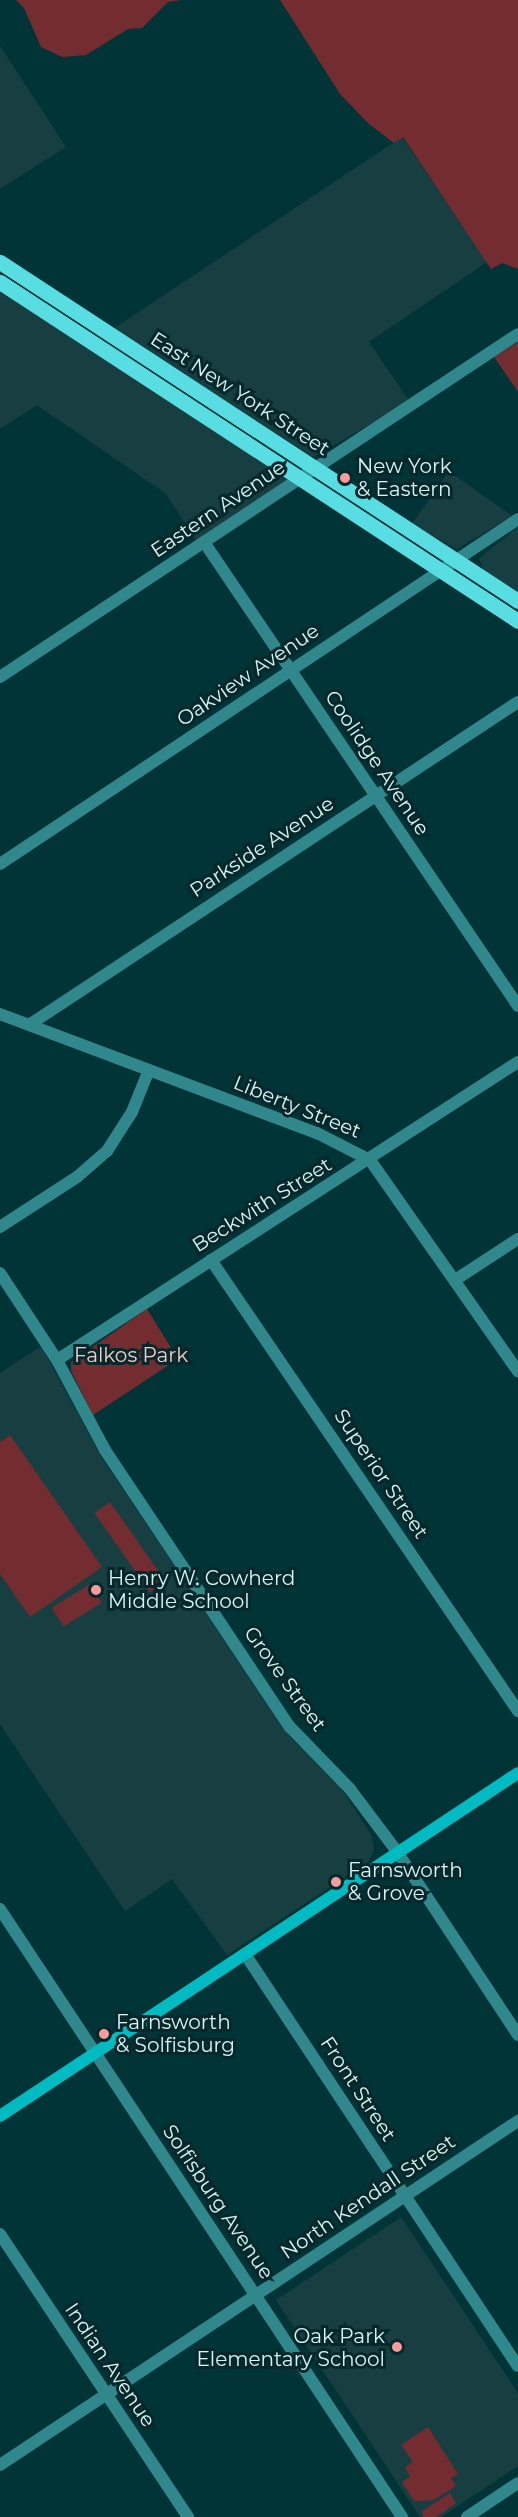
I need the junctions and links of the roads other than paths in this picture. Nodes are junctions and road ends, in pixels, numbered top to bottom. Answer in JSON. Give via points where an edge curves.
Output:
{"nodes":[{"id":1,"x":0,"y":262,"type":"edge"},
{"id":2,"x":0,"y":282,"type":"edge"},
{"id":3,"x":518,"y":334,"type":"edge"},
{"id":4,"x":315,"y":468,"type":"junction"},
{"id":5,"x":300,"y":478,"type":"junction"},
{"id":6,"x":518,"y":519,"type":"edge"},
{"id":7,"x":204,"y":542,"type":"junction"},
{"id":8,"x":457,"y":560,"type":"junction"},
{"id":9,"x":441,"y":571,"type":"junction"},
{"id":10,"x":518,"y":601,"type":"edge"},
{"id":11,"x":518,"y":621,"type":"edge"},
{"id":12,"x":291,"y":670,"type":"junction"},
{"id":13,"x":0,"y":677,"type":"edge"},
{"id":14,"x":518,"y":702,"type":"edge"},
{"id":15,"x":375,"y":797,"type":"junction"},
{"id":16,"x":0,"y":864,"type":"edge"},
{"id":17,"x":518,"y":1006,"type":"edge"},
{"id":18,"x":0,"y":1014,"type":"edge"},
{"id":19,"x":29,"y":1025,"type":"junction"},
{"id":20,"x":518,"y":1062,"type":"edge"},
{"id":21,"x":149,"y":1070,"type":"junction"},
{"id":22,"x":370,"y":1160,"type":"junction"},
{"id":23,"x":0,"y":1227,"type":"edge"},
{"id":24,"x":518,"y":1239,"type":"edge"},
{"id":25,"x":211,"y":1260,"type":"junction"},
{"id":26,"x":0,"y":1273,"type":"edge"},
{"id":27,"x":455,"y":1280,"type":"junction"},
{"id":28,"x":57,"y":1360,"type":"junction"},
{"id":29,"x":518,"y":1371,"type":"edge"},
{"id":30,"x":518,"y":1711,"type":"edge"},
{"id":31,"x":518,"y":1773,"type":"edge"},
{"id":32,"x":398,"y":1852,"type":"junction"},
{"id":33,"x":0,"y":1909,"type":"edge"},
{"id":34,"x":245,"y":1954,"type":"junction"},
{"id":35,"x":518,"y":2035,"type":"edge"},
{"id":36,"x":95,"y":2054,"type":"junction"},
{"id":37,"x":0,"y":2116,"type":"edge"},
{"id":38,"x":518,"y":2121,"type":"edge"},
{"id":39,"x":405,"y":2196,"type":"junction"},
{"id":40,"x":0,"y":2234,"type":"edge"},
{"id":41,"x":257,"y":2295,"type":"junction"},
{"id":42,"x":518,"y":2366,"type":"edge"},
{"id":43,"x":107,"y":2394,"type":"junction"},
{"id":44,"x":0,"y":2465,"type":"edge"},
{"id":45,"x":518,"y":2483,"type":"edge"},
{"id":46,"x":188,"y":2517,"type":"edge"},
{"id":47,"x":402,"y":2517,"type":"edge"},
{"id":48,"x":467,"y":2517,"type":"edge"}],
"edges":[{"from":1,"to":4,"type":"main road","name":"East New York Street"},
{"from":2,"to":5,"type":"main road","name":"East New York Street"},
{"from":3,"to":4,"type":"street","name":"Eastern Avenue"},
{"from":4,"to":5,"type":"street","name":"Eastern Avenue"},
{"from":4,"to":8,"type":"main road","name":"East New York Street"},
{"from":5,"to":7,"type":"street","name":"Eastern Avenue"},
{"from":5,"to":9,"type":"main road","name":"East New York Street"},
{"from":6,"to":8,"type":"street","name":"Oakview Avenue"},
{"from":7,"to":12,"type":"street","name":"Coolidge Avenue"},
{"from":7,"to":13,"type":"street","name":"Eastern Avenue"},
{"from":8,"to":9,"type":"street","name":"Oakview Avenue"},
{"from":8,"to":10,"type":"main road","name":"East New York Street"},
{"from":9,"to":11,"type":"main road","name":"East New York Street"},
{"from":9,"to":12,"type":"street","name":"Oakview Avenue"},
{"from":12,"to":15,"type":"street","name":"Coolidge Avenue"},
{"from":12,"to":16,"type":"street","name":"Oakview Avenue"},
{"from":14,"to":15,"type":"street","name":"Parkside Avenue"},
{"from":15,"to":17,"type":"street","name":"Coolidge Avenue"},
{"from":15,"to":19,"type":"street","name":"Parkside Avenue"},
{"from":18,"to":19,"type":"street","name":"Liberty Street"},
{"from":19,"to":21,"type":"street","name":"Liberty Street"},
{"from":20,"to":22,"type":"street","name":"Beckwith Street"},
{"from":21,"to":22,"type":"street","name":"Liberty Street","via":[[317,1134]]},
{"from":21,"to":23,"type":"street","via":[[132,1112],[107,1151],[77,1177]]},
{"from":22,"to":25,"type":"street","name":"Beckwith Street"},
{"from":22,"to":27,"type":"street","name":"Liberty Street"},
{"from":24,"to":27,"type":"street"},
{"from":25,"to":28,"type":"street","name":"Beckwith Street"},
{"from":25,"to":30,"type":"street","name":"Superior Street"},
{"from":26,"to":28,"type":"street","name":"Grove Street"},
{"from":27,"to":29,"type":"street","name":"Liberty Street"},
{"from":28,"to":32,"type":"street","name":"Grove Street","via":[[105,1450],[289,1726],[350,1789]]},
{"from":31,"to":32,"type":"main road"},
{"from":32,"to":34,"type":"main road"},
{"from":32,"to":35,"type":"street","name":"Grove Street"},
{"from":33,"to":36,"type":"street","name":"Solfisburg Avenue"},
{"from":34,"to":36,"type":"main road"},
{"from":34,"to":39,"type":"street","name":"Front Street"},
{"from":36,"to":37,"type":"main road"},
{"from":36,"to":41,"type":"street","name":"Solfisburg Avenue"},
{"from":38,"to":39,"type":"street","name":"North Kendall Street"},
{"from":39,"to":41,"type":"street","name":"North Kendall Street"},
{"from":39,"to":42,"type":"street","name":"Front Street"},
{"from":40,"to":43,"type":"street","name":"Indian Avenue"},
{"from":41,"to":43,"type":"street","name":"North Kendall Street"},
{"from":41,"to":47,"type":"street","name":"Solfisburg Avenue"},
{"from":43,"to":44,"type":"street","name":"North Kendall Street"},
{"from":43,"to":46,"type":"street","name":"Indian Avenue"},
{"from":45,"to":48,"type":"street"}]}
